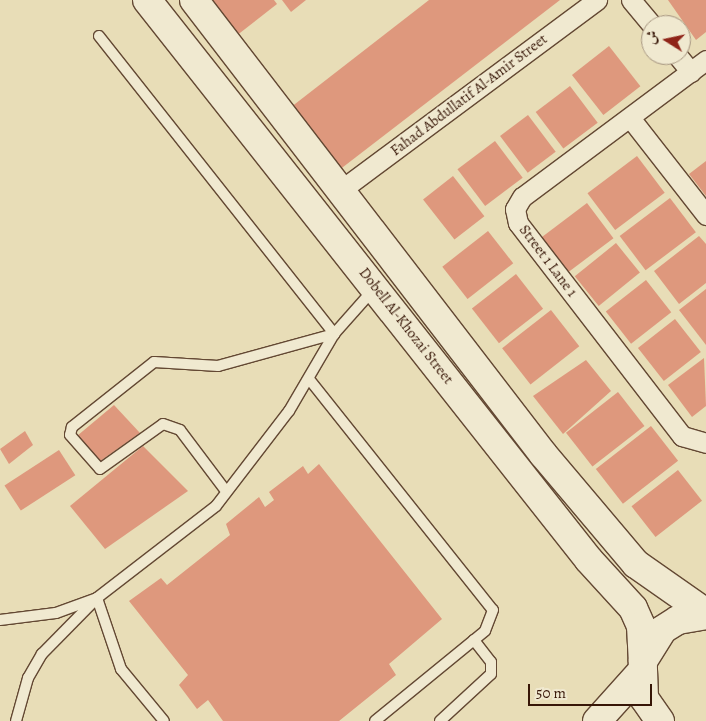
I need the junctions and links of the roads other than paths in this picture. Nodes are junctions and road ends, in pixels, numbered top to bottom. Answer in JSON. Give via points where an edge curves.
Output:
{"nodes":[{"id":1,"x":147,"y":0,"type":"edge"},
{"id":2,"x":194,"y":0,"type":"edge"},
{"id":3,"x":597,"y":0,"type":"edge"},
{"id":4,"x":631,"y":0,"type":"edge"},
{"id":5,"x":644,"y":15,"type":"edge"},
{"id":6,"x":99,"y":36,"type":"dead end"},
{"id":7,"x":241,"y":60,"type":"junction"},
{"id":8,"x":706,"y":60,"type":"edge"},
{"id":9,"x":685,"y":65,"type":"edge"},
{"id":10,"x":691,"y":72,"type":"junction"},
{"id":11,"x":211,"y":83,"type":"junction"},
{"id":12,"x":272,"y":100,"type":"junction"},
{"id":13,"x":631,"y":119,"type":"junction"},
{"id":14,"x":243,"y":123,"type":"junction"},
{"id":15,"x":341,"y":190,"type":"junction"},
{"id":16,"x":706,"y":215,"type":"edge"},
{"id":17,"x":376,"y":287,"type":"junction"},
{"id":18,"x":334,"y":334,"type":"junction"},
{"id":19,"x":309,"y":379,"type":"junction"},
{"id":20,"x":706,"y":443,"type":"edge"},
{"id":21,"x":226,"y":491,"type":"junction"},
{"id":22,"x":97,"y":598,"type":"junction"},
{"id":23,"x":706,"y":614,"type":"edge"},
{"id":24,"x":0,"y":620,"type":"edge"},
{"id":25,"x":474,"y":640,"type":"junction"},
{"id":26,"x":642,"y":666,"type":"junction"},
{"id":27,"x":16,"y":721,"type":"edge"},
{"id":28,"x":164,"y":721,"type":"edge"},
{"id":29,"x":375,"y":721,"type":"edge"},
{"id":30,"x":440,"y":721,"type":"edge"},
{"id":31,"x":597,"y":721,"type":"edge"},
{"id":32,"x":660,"y":721,"type":"edge"}],
"edges":[{"from":1,"to":11,"type":"main road","name":"Dobell Al-Khozai Street"},
{"from":2,"to":7,"type":"main road","name":"Dobell Al-Khozai Street"},
{"from":3,"to":15,"type":"street","name":"Fahad Abdullatif Al-Amir Street"},
{"from":4,"to":5,"type":"street"},
{"from":6,"to":18,"type":"lane"},
{"from":7,"to":11,"type":"main road","via":[[232,83]]},
{"from":7,"to":12,"type":"main road","name":"Dobell Al-Khozai Street"},
{"from":8,"to":10,"type":"street","name":"Street 1 Lane 1"},
{"from":9,"to":10,"type":"street"},
{"from":10,"to":13,"type":"street","name":"Street 1 Lane 1"},
{"from":11,"to":14,"type":"main road","name":"Dobell Al-Khozai Street"},
{"from":12,"to":14,"type":"main road","via":[[254,102]]},
{"from":12,"to":15,"type":"main road","name":"Dobell Al-Khozai Street"},
{"from":13,"to":16,"type":"street"},
{"from":13,"to":20,"type":"street","name":"Street 1 Lane 1","via":[[522,197],[515,216],[682,436]]},
{"from":14,"to":17,"type":"main road","name":"Dobell Al-Khozai Street"},
{"from":15,"to":23,"type":"main road","name":"Dobell Al-Khozai Street","via":[[543,454],[636,564],[684,602]]},
{"from":17,"to":18,"type":"lane"},
{"from":17,"to":26,"type":"main road","name":"Dobell Al-Khozai Street","via":[[589,560],[633,608],[640,626]]},
{"from":18,"to":19,"type":"lane"},
{"from":18,"to":21,"type":"lane","via":[[218,366],[154,362],[72,427],[70,435],[100,469],[163,424],[180,430]]},
{"from":19,"to":21,"type":"lane"},
{"from":19,"to":25,"type":"lane","via":[[488,600],[492,622]]},
{"from":21,"to":22,"type":"lane","via":[[216,506],[150,561]]},
{"from":22,"to":24,"type":"lane","via":[[56,613]]},
{"from":22,"to":27,"type":"lane","via":[[77,624],[42,654],[28,678]]},
{"from":22,"to":28,"type":"lane","via":[[121,669]]},
{"from":23,"to":26,"type":"main road","via":[[678,620],[662,630]]},
{"from":25,"to":29,"type":"lane"},
{"from":25,"to":30,"type":"lane","via":[[491,662],[491,674]]},
{"from":26,"to":31,"type":"main road"},
{"from":26,"to":32,"type":"main road","name":"Dobell Al-Khozai Street","via":[[644,698]]}]}
